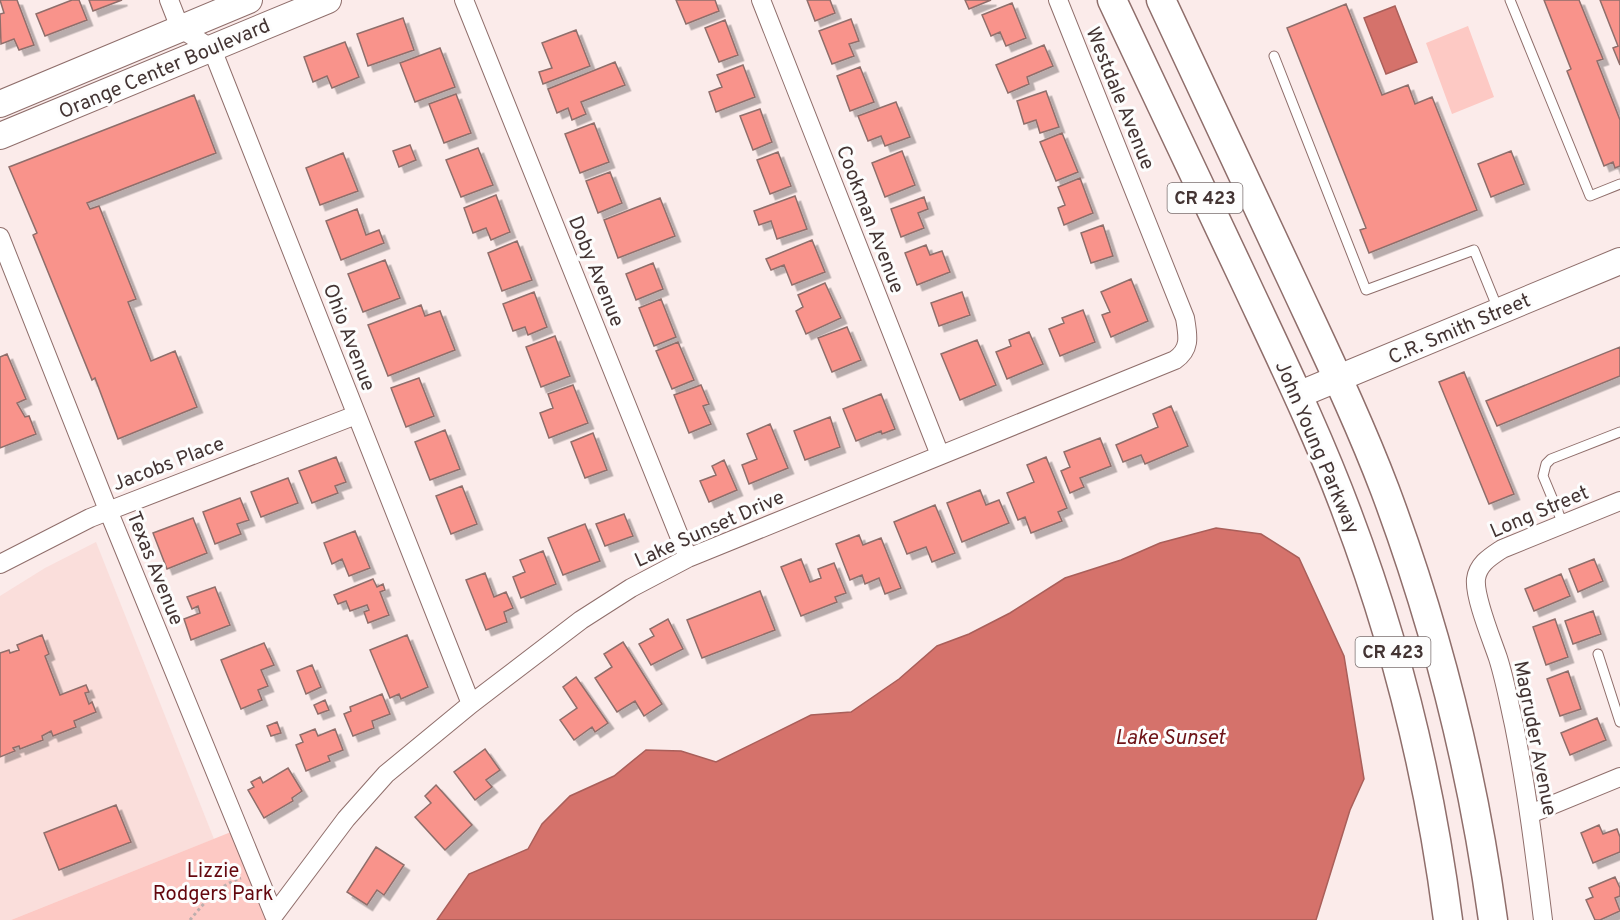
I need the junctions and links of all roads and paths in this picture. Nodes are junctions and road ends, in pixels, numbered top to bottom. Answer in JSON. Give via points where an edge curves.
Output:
{"nodes":[{"id":1,"x":169,"y":0,"type":"edge"},
{"id":2,"x":249,"y":0,"type":"edge"},
{"id":3,"x":328,"y":0,"type":"edge"},
{"id":4,"x":464,"y":0,"type":"edge"},
{"id":5,"x":761,"y":0,"type":"edge"},
{"id":6,"x":1058,"y":0,"type":"edge"},
{"id":7,"x":1112,"y":0,"type":"edge"},
{"id":8,"x":1161,"y":0,"type":"edge"},
{"id":9,"x":1510,"y":0,"type":"edge"},
{"id":10,"x":180,"y":28,"type":"junction"},
{"id":11,"x":212,"y":49,"type":"junction"},
{"id":12,"x":1274,"y":56,"type":"dead end"},
{"id":13,"x":0,"y":104,"type":"edge"},
{"id":14,"x":0,"y":136,"type":"edge"},
{"id":15,"x":1620,"y":184,"type":"edge"},
{"id":16,"x":0,"y":237,"type":"edge"},
{"id":17,"x":1620,"y":261,"type":"edge"},
{"id":18,"x":1499,"y":311,"type":"junction"},
{"id":19,"x":1187,"y":348,"type":"joint"},
{"id":20,"x":1338,"y":378,"type":"junction"},
{"id":21,"x":1298,"y":395,"type":"junction"},
{"id":22,"x":356,"y":415,"type":"junction"},
{"id":23,"x":1620,"y":432,"type":"edge"},
{"id":24,"x":940,"y":454,"type":"junction"},
{"id":25,"x":1620,"y":501,"type":"edge"},
{"id":26,"x":108,"y":510,"type":"junction"},
{"id":27,"x":1563,"y":524,"type":"junction"},
{"id":28,"x":688,"y":558,"type":"junction"},
{"id":29,"x":0,"y":564,"type":"edge"},
{"id":30,"x":1480,"y":567,"type":"joint"},
{"id":31,"x":1598,"y":654,"type":"dead end"},
{"id":32,"x":471,"y":704,"type":"junction"},
{"id":33,"x":1620,"y":722,"type":"edge"},
{"id":34,"x":1620,"y":777,"type":"edge"},
{"id":35,"x":1530,"y":814,"type":"junction"},
{"id":36,"x":257,"y":873,"type":"junction"},
{"id":37,"x":274,"y":915,"type":"joint"},
{"id":38,"x":190,"y":920,"type":"edge"},
{"id":39,"x":1448,"y":920,"type":"edge"},
{"id":40,"x":1493,"y":920,"type":"edge"},
{"id":41,"x":1543,"y":920,"type":"edge"}],
"edges":[{"from":1,"to":10,"type":"street"},
{"from":2,"to":10,"type":"street","name":"Orange Center Boulevard"},
{"from":3,"to":11,"type":"street","name":"Orange Center Boulevard"},
{"from":4,"to":28,"type":"street","name":"Doby Avenue"},
{"from":5,"to":24,"type":"street","name":"Cookman Avenue"},
{"from":6,"to":19,"type":"street","name":"Westdale Avenue","via":[[1185,318]]},
{"from":7,"to":21,"type":"main road","name":"John Young Parkway","number":"CR 423"},
{"from":8,"to":20,"type":"main road","number":"CR 423"},
{"from":9,"to":15,"type":"lane","via":[[1590,196]]},
{"from":10,"to":11,"type":"street"},
{"from":10,"to":13,"type":"street","name":"Orange Center Boulevard"},
{"from":11,"to":14,"type":"street","name":"Orange Center Boulevard"},
{"from":11,"to":22,"type":"street","name":"Ohio Avenue"},
{"from":12,"to":18,"type":"lane","via":[[1366,291],[1474,250]]},
{"from":16,"to":26,"type":"street","name":"Texas Avenue"},
{"from":17,"to":18,"type":"street","name":"C.R. Smith Street"},
{"from":18,"to":20,"type":"street","name":"C.R. Smith Street"},
{"from":19,"to":24,"type":"street","name":"Lake Sunset Drive","via":[[1175,360]]},
{"from":20,"to":21,"type":"street","name":"C.R. Smith Street"},
{"from":20,"to":40,"type":"main road","number":"CR 423","via":[[1385,489],[1448,687],[1474,802]]},
{"from":21,"to":39,"type":"main road","name":"John Young Parkway","number":"CR 423","via":[[1347,511],[1401,678],[1431,809]]},
{"from":22,"to":26,"type":"street","name":"Jacobs Place"},
{"from":22,"to":32,"type":"street","name":"Ohio Avenue"},
{"from":23,"to":27,"type":"lane","via":[[1546,464],[1543,476]]},
{"from":24,"to":28,"type":"street","name":"Lake Sunset Drive"},
{"from":25,"to":27,"type":"street","name":"Long Street"},
{"from":26,"to":29,"type":"street","name":"Jacobs Place"},
{"from":26,"to":36,"type":"street","name":"Texas Avenue"},
{"from":27,"to":30,"type":"street","name":"Long Street","via":[[1502,549]]},
{"from":28,"to":32,"type":"street","name":"Lake Sunset Drive","via":[[581,620]]},
{"from":30,"to":35,"type":"street","name":"Magruder Avenue","via":[[1477,594],[1499,662]]},
{"from":31,"to":33,"type":"lane"},
{"from":32,"to":37,"type":"street","name":"Lake Sunset Drive","via":[[386,774],[346,819]]},
{"from":34,"to":35,"type":"street"},
{"from":35,"to":41,"type":"street","name":"Magruder Avenue"},
{"from":36,"to":37,"type":"street","name":"Texas Avenue"},
{"from":36,"to":38,"type":"path","via":[[232,880]]}]}
